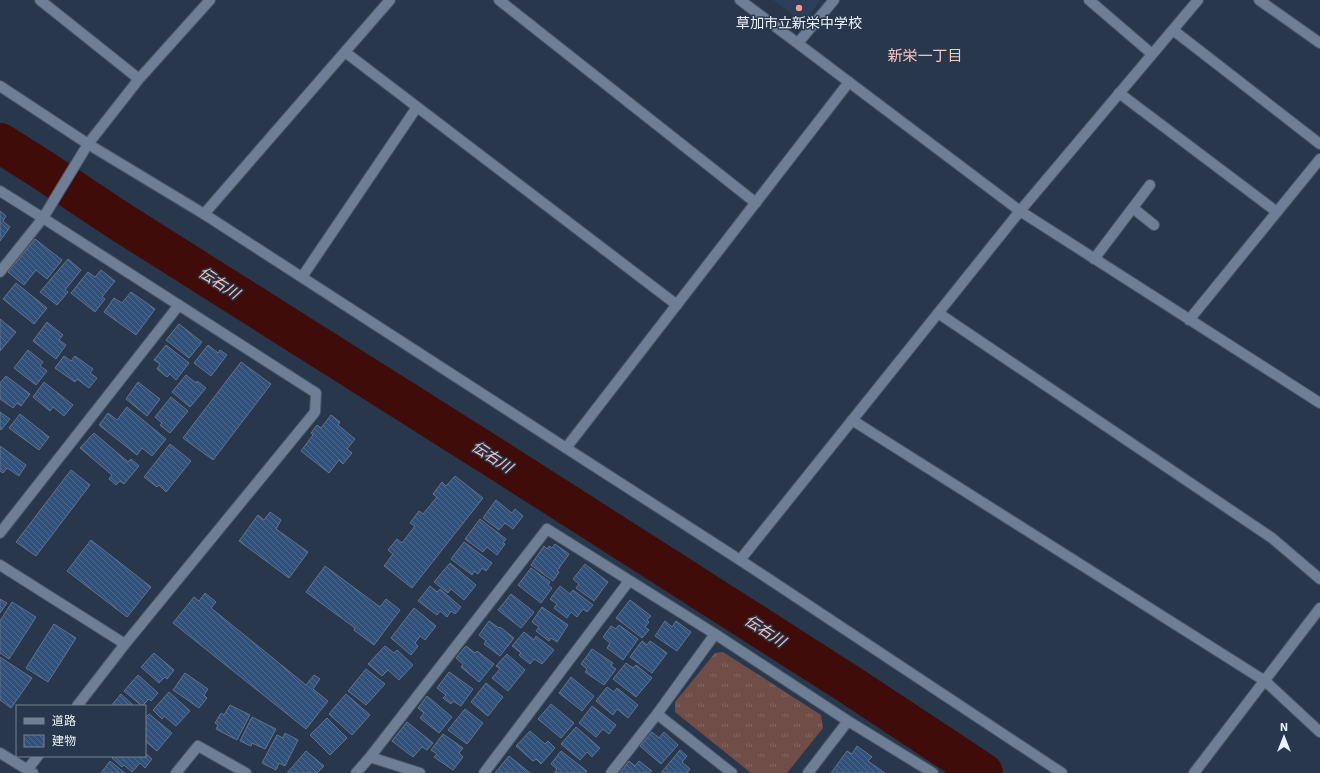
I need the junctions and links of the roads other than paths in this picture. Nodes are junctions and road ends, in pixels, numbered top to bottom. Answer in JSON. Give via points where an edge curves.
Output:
{"nodes":[{"id":1,"x":40,"y":0,"type":"edge"},
{"id":2,"x":210,"y":0,"type":"edge"},
{"id":3,"x":390,"y":0,"type":"edge"},
{"id":4,"x":499,"y":0,"type":"edge"},
{"id":5,"x":740,"y":0,"type":"edge"},
{"id":6,"x":834,"y":0,"type":"edge"},
{"id":7,"x":1089,"y":0,"type":"edge"},
{"id":8,"x":1198,"y":0,"type":"edge"},
{"id":9,"x":1259,"y":0,"type":"edge"},
{"id":10,"x":1173,"y":30,"type":"junction"},
{"id":11,"x":798,"y":43,"type":"junction"},
{"id":12,"x":1320,"y":43,"type":"edge"},
{"id":13,"x":345,"y":52,"type":"junction"},
{"id":14,"x":1152,"y":54,"type":"junction"},
{"id":15,"x":139,"y":79,"type":"junction"},
{"id":16,"x":849,"y":82,"type":"junction"},
{"id":17,"x":0,"y":86,"type":"edge"},
{"id":18,"x":1119,"y":93,"type":"junction"},
{"id":19,"x":417,"y":107,"type":"junction"},
{"id":20,"x":1320,"y":144,"type":"edge"},
{"id":21,"x":87,"y":145,"type":"junction"},
{"id":22,"x":1320,"y":159,"type":"edge"},
{"id":23,"x":1150,"y":185,"type":"dead end"},
{"id":24,"x":0,"y":191,"type":"edge"},
{"id":25,"x":756,"y":203,"type":"junction"},
{"id":26,"x":1133,"y":208,"type":"junction"},
{"id":27,"x":1020,"y":211,"type":"junction"},
{"id":28,"x":1277,"y":212,"type":"junction"},
{"id":29,"x":204,"y":214,"type":"junction"},
{"id":30,"x":44,"y":217,"type":"junction"},
{"id":31,"x":1154,"y":225,"type":"dead end"},
{"id":32,"x":1094,"y":258,"type":"junction"},
{"id":33,"x":0,"y":272,"type":"edge"},
{"id":34,"x":302,"y":277,"type":"junction"},
{"id":35,"x":179,"y":305,"type":"junction"},
{"id":36,"x":677,"y":305,"type":"junction"},
{"id":37,"x":938,"y":314,"type":"junction"},
{"id":38,"x":1190,"y":320,"type":"junction"},
{"id":39,"x":1320,"y":403,"type":"edge"},
{"id":40,"x":852,"y":420,"type":"junction"},
{"id":41,"x":566,"y":448,"type":"junction"},
{"id":42,"x":0,"y":533,"type":"edge"},
{"id":43,"x":740,"y":560,"type":"junction"},
{"id":44,"x":0,"y":565,"type":"edge"},
{"id":45,"x":1320,"y":579,"type":"edge"},
{"id":46,"x":628,"y":581,"type":"junction"},
{"id":47,"x":1320,"y":608,"type":"edge"},
{"id":48,"x":715,"y":634,"type":"junction"},
{"id":49,"x":125,"y":644,"type":"junction"},
{"id":50,"x":1265,"y":681,"type":"junction"},
{"id":51,"x":78,"y":705,"type":"edge"},
{"id":52,"x":657,"y":714,"type":"junction"},
{"id":53,"x":848,"y":721,"type":"junction"},
{"id":54,"x":1320,"y":732,"type":"edge"},
{"id":55,"x":0,"y":753,"type":"edge"},
{"id":56,"x":37,"y":757,"type":"edge"},
{"id":57,"x":370,"y":757,"type":"junction"},
{"id":58,"x":30,"y":771,"type":"edge"},
{"id":59,"x":176,"y":773,"type":"edge"},
{"id":60,"x":246,"y":773,"type":"edge"},
{"id":61,"x":356,"y":773,"type":"edge"},
{"id":62,"x":420,"y":773,"type":"edge"},
{"id":63,"x":484,"y":773,"type":"edge"},
{"id":64,"x":611,"y":773,"type":"edge"},
{"id":65,"x":732,"y":773,"type":"edge"},
{"id":66,"x":808,"y":773,"type":"edge"},
{"id":67,"x":933,"y":773,"type":"edge"},
{"id":68,"x":1062,"y":773,"type":"edge"},
{"id":69,"x":1194,"y":773,"type":"edge"}],
"edges":[{"from":1,"to":15,"type":"street"},
{"from":2,"to":15,"type":"street"},
{"from":3,"to":13,"type":"street"},
{"from":4,"to":25,"type":"street"},
{"from":5,"to":11,"type":"street"},
{"from":6,"to":11,"type":"street"},
{"from":7,"to":14,"type":"street"},
{"from":8,"to":10,"type":"street"},
{"from":9,"to":12,"type":"street"},
{"from":10,"to":14,"type":"street"},
{"from":10,"to":20,"type":"street"},
{"from":11,"to":16,"type":"street"},
{"from":13,"to":19,"type":"street"},
{"from":13,"to":29,"type":"street"},
{"from":14,"to":18,"type":"street"},
{"from":15,"to":21,"type":"street"},
{"from":16,"to":25,"type":"street"},
{"from":16,"to":27,"type":"street"},
{"from":17,"to":21,"type":"street"},
{"from":18,"to":27,"type":"street"},
{"from":18,"to":28,"type":"street"},
{"from":19,"to":34,"type":"street"},
{"from":19,"to":36,"type":"street"},
{"from":21,"to":29,"type":"street"},
{"from":21,"to":30,"type":"street"},
{"from":22,"to":28,"type":"street"},
{"from":23,"to":26,"type":"street"},
{"from":24,"to":30,"type":"street"},
{"from":25,"to":36,"type":"street"},
{"from":26,"to":31,"type":"street"},
{"from":26,"to":32,"type":"street"},
{"from":27,"to":32,"type":"street"},
{"from":27,"to":37,"type":"street"},
{"from":28,"to":38,"type":"street"},
{"from":29,"to":34,"type":"street"},
{"from":30,"to":33,"type":"street"},
{"from":30,"to":35,"type":"street"},
{"from":32,"to":38,"type":"street"},
{"from":34,"to":41,"type":"street"},
{"from":35,"to":42,"type":"street"},
{"from":35,"to":49,"type":"street","via":[[316,393],[315,412]]},
{"from":36,"to":41,"type":"street"},
{"from":37,"to":40,"type":"street"},
{"from":37,"to":45,"type":"street","via":[[1272,538]]},
{"from":38,"to":39,"type":"street"},
{"from":40,"to":43,"type":"street"},
{"from":40,"to":50,"type":"street"},
{"from":41,"to":43,"type":"street"},
{"from":43,"to":68,"type":"street"},
{"from":44,"to":49,"type":"street"},
{"from":46,"to":48,"type":"street"},
{"from":46,"to":57,"type":"street","via":[[547,528]]},
{"from":46,"to":63,"type":"street"},
{"from":47,"to":50,"type":"street"},
{"from":48,"to":52,"type":"street"},
{"from":48,"to":53,"type":"street"},
{"from":49,"to":51,"type":"street"},
{"from":50,"to":54,"type":"street"},
{"from":50,"to":69,"type":"street"},
{"from":52,"to":64,"type":"street"},
{"from":52,"to":65,"type":"street"},
{"from":53,"to":66,"type":"street"},
{"from":53,"to":67,"type":"street"},
{"from":55,"to":58,"type":"street"},
{"from":56,"to":58,"type":"street"},
{"from":57,"to":61,"type":"street"},
{"from":57,"to":62,"type":"street"},
{"from":59,"to":60,"type":"street","via":[[198,746]]}]}
